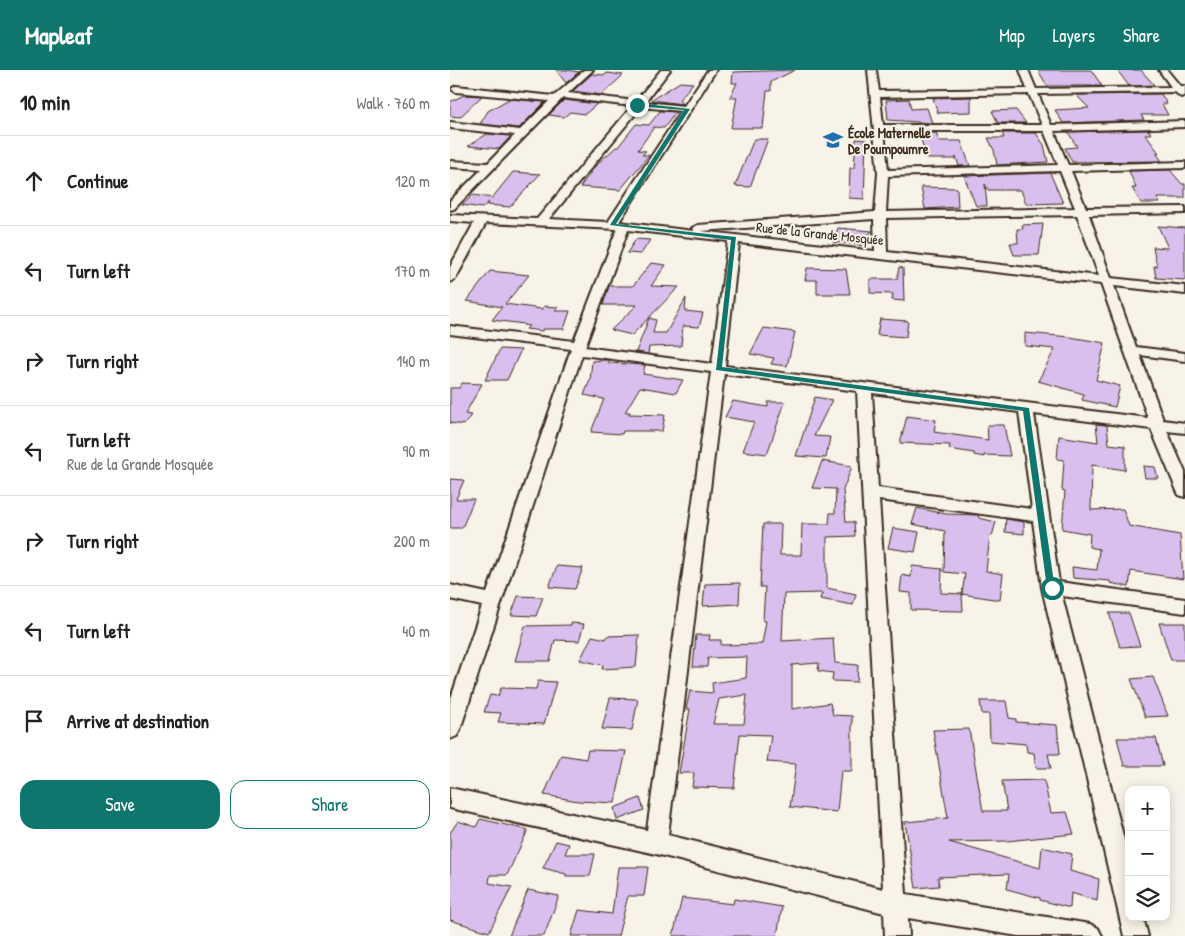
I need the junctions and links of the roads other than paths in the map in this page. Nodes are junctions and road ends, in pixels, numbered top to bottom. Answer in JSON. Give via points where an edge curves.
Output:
{"nodes":[{"id":1,"x":588,"y":70,"type":"edge"},
{"id":2,"x":666,"y":70,"type":"edge"},
{"id":3,"x":712,"y":70,"type":"edge"},
{"id":4,"x":872,"y":70,"type":"edge"},
{"id":5,"x":1024,"y":70,"type":"edge"},
{"id":6,"x":1163,"y":70,"type":"edge"},
{"id":7,"x":456,"y":89,"type":"dead end"},
{"id":8,"x":1181,"y":89,"type":"edge"},
{"id":9,"x":1033,"y":92,"type":"junction"},
{"id":10,"x":876,"y":94,"type":"junction"},
{"id":11,"x":559,"y":97,"type":"junction"},
{"id":12,"x":1185,"y":100,"type":"edge"},
{"id":13,"x":637,"y":105,"type":"junction"},
{"id":14,"x":687,"y":109,"type":"junction"},
{"id":15,"x":1185,"y":124,"type":"edge"},
{"id":16,"x":450,"y":125,"type":"edge"},
{"id":17,"x":879,"y":128,"type":"junction"},
{"id":18,"x":1048,"y":128,"type":"junction"},
{"id":19,"x":524,"y":133,"type":"junction"},
{"id":20,"x":450,"y":164,"type":"edge"},
{"id":21,"x":1185,"y":165,"type":"edge"},
{"id":22,"x":491,"y":166,"type":"junction"},
{"id":23,"x":1064,"y":168,"type":"junction"},
{"id":24,"x":883,"y":174,"type":"junction"},
{"id":25,"x":450,"y":207,"type":"edge"},
{"id":26,"x":1185,"y":210,"type":"edge"},
{"id":27,"x":1082,"y":212,"type":"junction"},
{"id":28,"x":880,"y":215,"type":"junction"},
{"id":29,"x":450,"y":218,"type":"edge"},
{"id":30,"x":482,"y":219,"type":"junction"},
{"id":31,"x":541,"y":221,"type":"junction"},
{"id":32,"x":618,"y":226,"type":"junction"},
{"id":33,"x":686,"y":232,"type":"junction"},
{"id":34,"x":734,"y":238,"type":"junction"},
{"id":35,"x":881,"y":254,"type":"junction"},
{"id":36,"x":450,"y":278,"type":"edge"},
{"id":37,"x":1106,"y":280,"type":"junction"},
{"id":38,"x":1185,"y":290,"type":"edge"},
{"id":39,"x":450,"y":330,"type":"edge"},
{"id":40,"x":578,"y":348,"type":"junction"},
{"id":41,"x":1130,"y":350,"type":"junction"},
{"id":42,"x":1185,"y":357,"type":"edge"},
{"id":43,"x":718,"y":369,"type":"junction"},
{"id":44,"x":864,"y":387,"type":"junction"},
{"id":45,"x":1026,"y":410,"type":"junction"},
{"id":46,"x":1157,"y":424,"type":"junction"},
{"id":47,"x":1185,"y":428,"type":"edge"},
{"id":48,"x":1185,"y":492,"type":"edge"},
{"id":49,"x":870,"y":493,"type":"junction"},
{"id":50,"x":1041,"y":516,"type":"junction"},
{"id":51,"x":1052,"y":588,"type":"junction"},
{"id":52,"x":450,"y":592,"type":"edge"},
{"id":53,"x":493,"y":601,"type":"junction"},
{"id":54,"x":1185,"y":606,"type":"edge"},
{"id":55,"x":450,"y":730,"type":"edge"},
{"id":56,"x":450,"y":798,"type":"edge"},
{"id":57,"x":656,"y":843,"type":"junction"},
{"id":58,"x":1125,"y":889,"type":"edge"},
{"id":59,"x":896,"y":904,"type":"junction"},
{"id":60,"x":1133,"y":921,"type":"edge"},
{"id":61,"x":897,"y":936,"type":"edge"},
{"id":62,"x":1090,"y":936,"type":"edge"},
{"id":63,"x":1136,"y":936,"type":"edge"}],
"edges":[{"from":1,"to":11,"type":"street"},
{"from":2,"to":13,"type":"street"},
{"from":3,"to":14,"type":"street"},
{"from":4,"to":10,"type":"street"},
{"from":5,"to":9,"type":"street"},
{"from":6,"to":8,"type":"street"},
{"from":7,"to":11,"type":"street"},
{"from":8,"to":9,"type":"street"},
{"from":8,"to":12,"type":"street"},
{"from":9,"to":10,"type":"street"},
{"from":9,"to":18,"type":"street"},
{"from":10,"to":17,"type":"street"},
{"from":11,"to":13,"type":"street"},
{"from":11,"to":19,"type":"street"},
{"from":13,"to":14,"type":"street"},
{"from":13,"to":31,"type":"street"},
{"from":14,"to":32,"type":"street"},
{"from":15,"to":18,"type":"street"},
{"from":16,"to":19,"type":"street"},
{"from":17,"to":18,"type":"street"},
{"from":17,"to":24,"type":"street"},
{"from":18,"to":23,"type":"street"},
{"from":19,"to":22,"type":"street"},
{"from":20,"to":22,"type":"street"},
{"from":21,"to":23,"type":"street"},
{"from":22,"to":25,"type":"street"},
{"from":23,"to":24,"type":"street"},
{"from":23,"to":27,"type":"street"},
{"from":24,"to":28,"type":"street"},
{"from":26,"to":27,"type":"street"},
{"from":27,"to":28,"type":"street"},
{"from":27,"to":37,"type":"street"},
{"from":28,"to":33,"type":"street","via":[[707,226]]},
{"from":28,"to":35,"type":"street"},
{"from":29,"to":30,"type":"street","name":"Rue de la Grande Mosquée"},
{"from":30,"to":31,"type":"street","name":"Rue de la Grande Mosquée"},
{"from":30,"to":36,"type":"street"},
{"from":31,"to":32,"type":"street","name":"Rue de la Grande Mosquée"},
{"from":32,"to":33,"type":"street","name":"Rue de la Grande Mosquée"},
{"from":32,"to":40,"type":"street"},
{"from":33,"to":34,"type":"street","name":"Rue de la Grande Mosquée"},
{"from":34,"to":35,"type":"street","name":"Rue de la Grande Mosquée"},
{"from":34,"to":43,"type":"street"},
{"from":35,"to":37,"type":"street","name":"Rue de la Grande Mosquée"},
{"from":37,"to":38,"type":"street","name":"Rue de la Grande Mosquée"},
{"from":37,"to":41,"type":"street"},
{"from":39,"to":40,"type":"street"},
{"from":40,"to":43,"type":"street"},
{"from":40,"to":53,"type":"street"},
{"from":41,"to":42,"type":"street"},
{"from":41,"to":46,"type":"street"},
{"from":43,"to":44,"type":"street"},
{"from":43,"to":57,"type":"street"},
{"from":44,"to":45,"type":"street"},
{"from":44,"to":49,"type":"street"},
{"from":45,"to":46,"type":"street"},
{"from":45,"to":50,"type":"street"},
{"from":46,"to":47,"type":"street"},
{"from":46,"to":48,"type":"street"},
{"from":49,"to":50,"type":"street"},
{"from":49,"to":59,"type":"street"},
{"from":50,"to":51,"type":"street"},
{"from":51,"to":54,"type":"street"},
{"from":51,"to":58,"type":"street"},
{"from":52,"to":53,"type":"street"},
{"from":53,"to":55,"type":"street"},
{"from":56,"to":57,"type":"street"},
{"from":57,"to":59,"type":"street"},
{"from":59,"to":61,"type":"street"},
{"from":59,"to":62,"type":"street"},
{"from":60,"to":63,"type":"street"}]}
